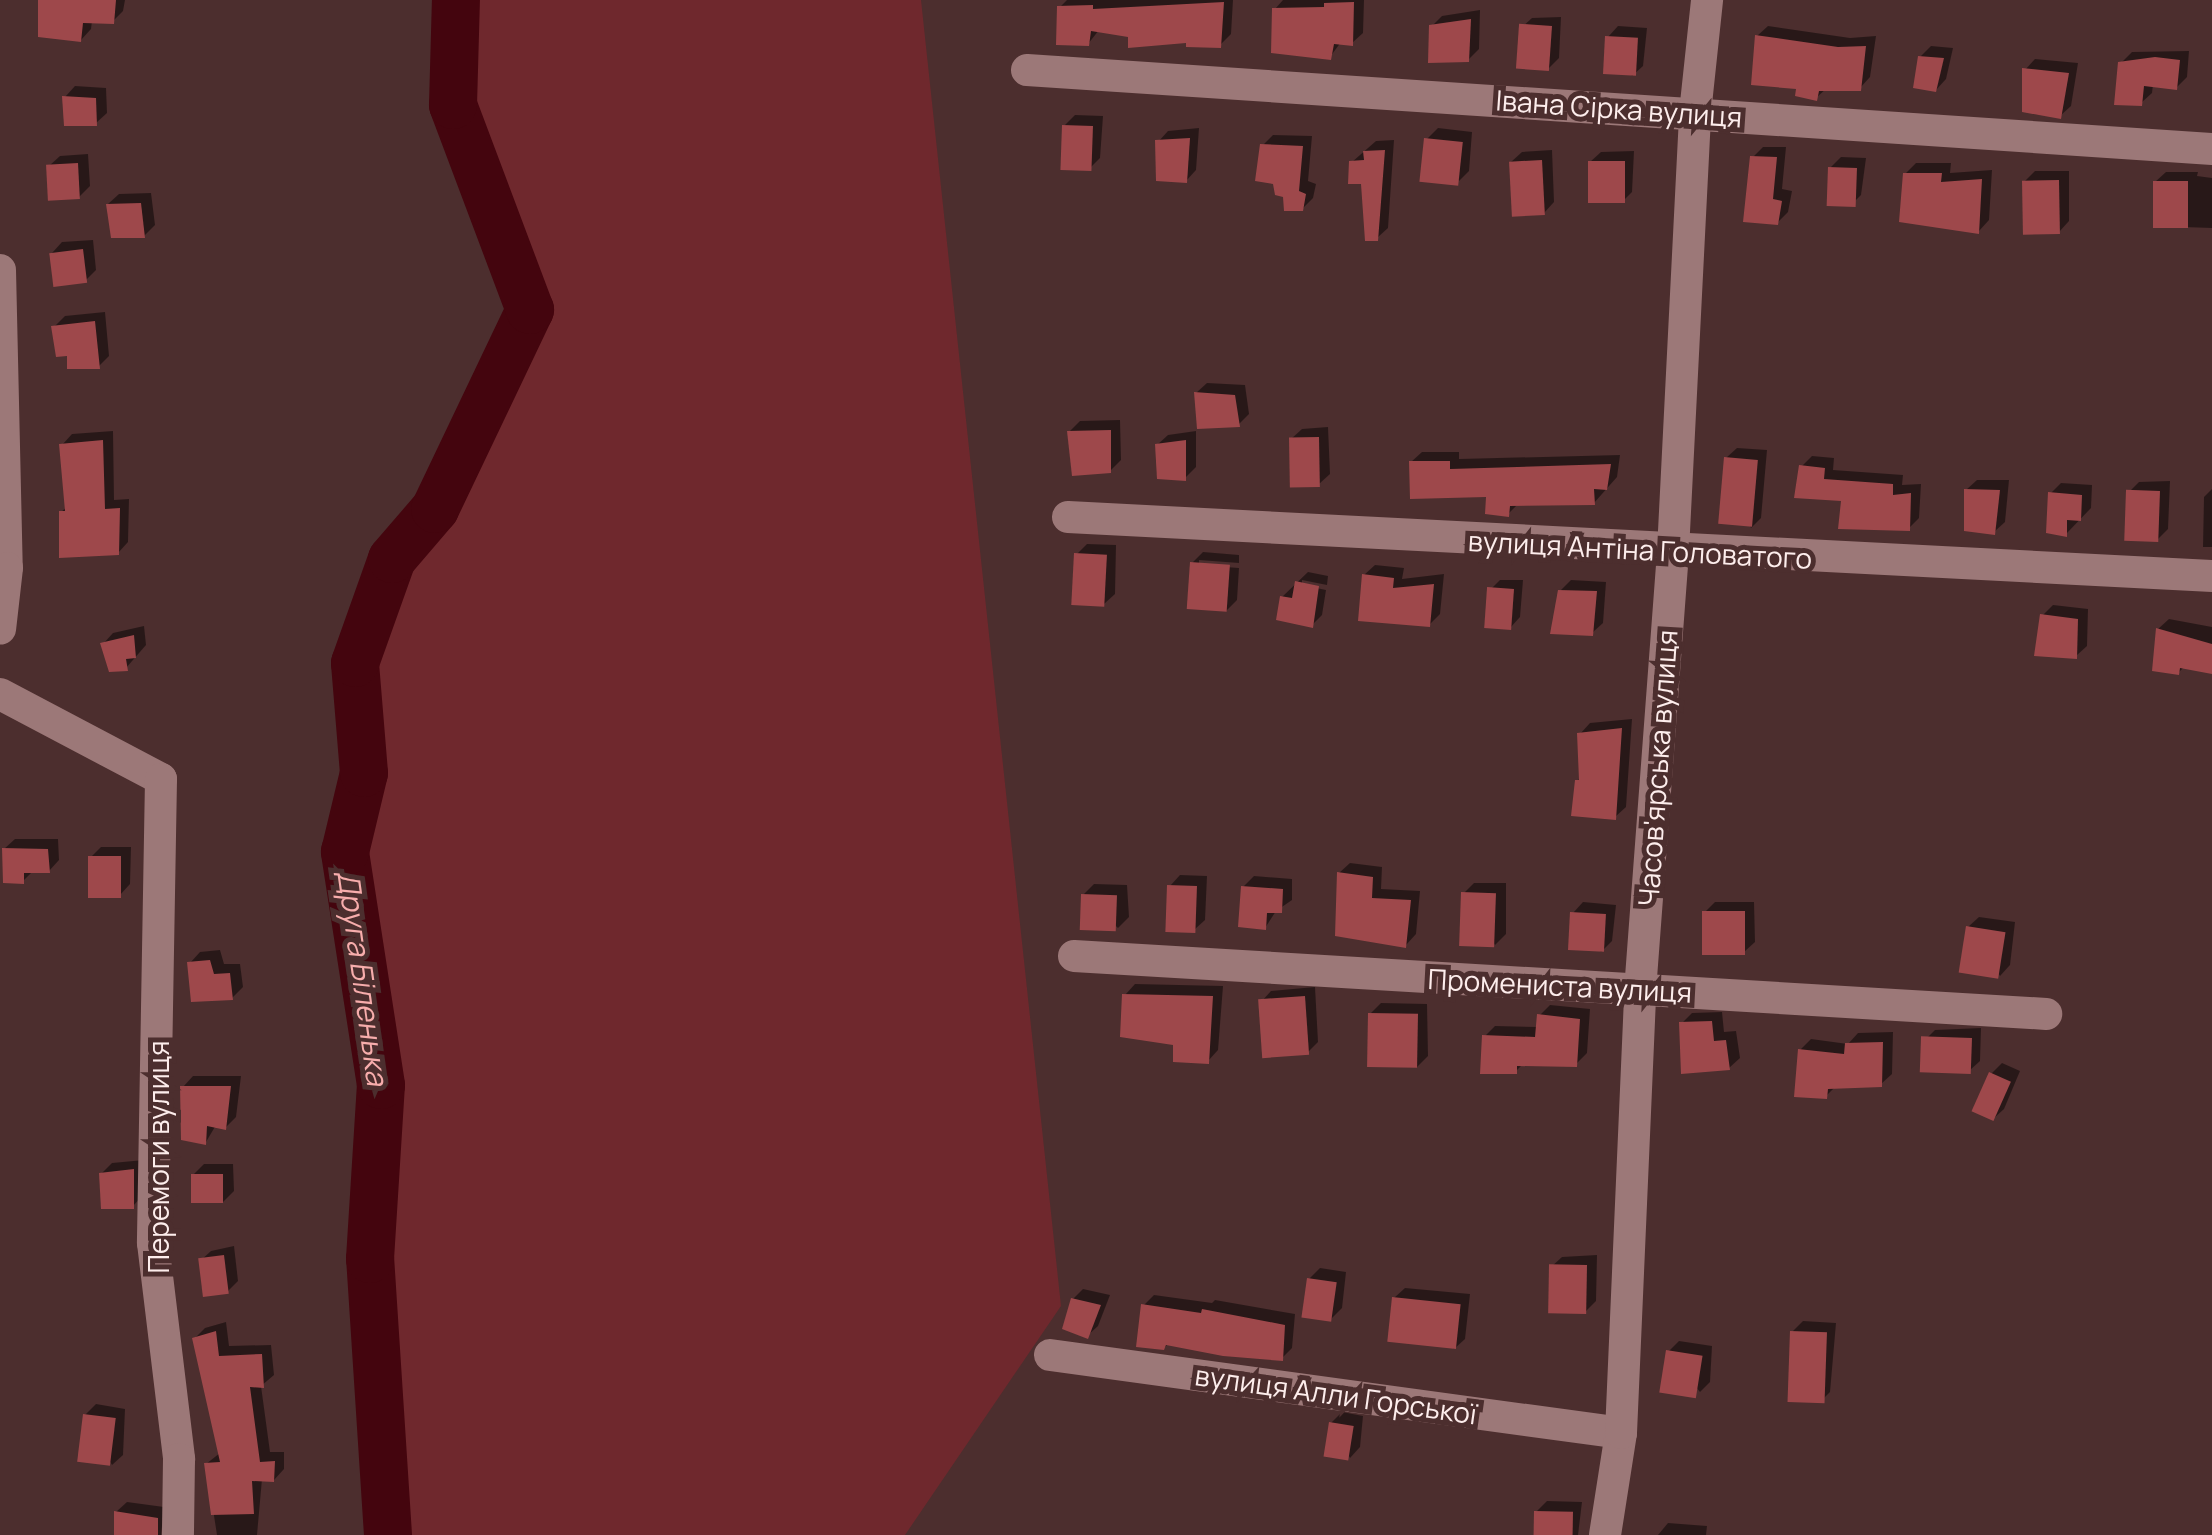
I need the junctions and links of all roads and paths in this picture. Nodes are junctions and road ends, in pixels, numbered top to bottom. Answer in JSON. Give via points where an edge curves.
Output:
{"nodes":[{"id":1,"x":1707,"y":0,"type":"edge"},
{"id":2,"x":1027,"y":70,"type":"dead end"},
{"id":3,"x":1695,"y":113,"type":"junction"},
{"id":4,"x":2212,"y":149,"type":"edge"},
{"id":5,"x":0,"y":270,"type":"edge"},
{"id":6,"x":1068,"y":517,"type":"dead end"},
{"id":7,"x":1673,"y":551,"type":"junction"},
{"id":8,"x":2212,"y":576,"type":"edge"},
{"id":9,"x":0,"y":629,"type":"edge"},
{"id":10,"x":0,"y":694,"type":"edge"},
{"id":11,"x":1074,"y":956,"type":"dead end"},
{"id":12,"x":1640,"y":991,"type":"junction"},
{"id":13,"x":2046,"y":1014,"type":"dead end"},
{"id":14,"x":1050,"y":1355,"type":"dead end"},
{"id":15,"x":1621,"y":1433,"type":"junction"},
{"id":16,"x":178,"y":1535,"type":"edge"},
{"id":17,"x":1605,"y":1535,"type":"edge"}],
"edges":[{"from":1,"to":3,"type":"street","name":"Часов'ярська вулиця"},
{"from":2,"to":3,"type":"street","name":"Івана Сірка вулиця"},
{"from":3,"to":4,"type":"street","name":"Івана Сірка вулиця"},
{"from":3,"to":7,"type":"street","name":"Часов'ярська вулиця"},
{"from":5,"to":9,"type":"street","via":[[7,568]]},
{"from":6,"to":7,"type":"street","name":"вулиця Антіна Головатого"},
{"from":7,"to":8,"type":"street","name":"вулиця Антіна Головатого"},
{"from":7,"to":12,"type":"street","name":"Часов'ярська вулиця"},
{"from":10,"to":16,"type":"street","name":"Перемоги вулиця","via":[[161,778],[153,1243],[179,1459]]},
{"from":11,"to":12,"type":"street","name":"Промениста вулиця"},
{"from":12,"to":13,"type":"street","name":"Промениста вулиця"},
{"from":12,"to":15,"type":"street","name":"Часов'ярська вулиця"},
{"from":14,"to":15,"type":"street","name":"вулиця Алли Горської"},
{"from":15,"to":17,"type":"street","name":"Часов'ярська вулиця"}]}
